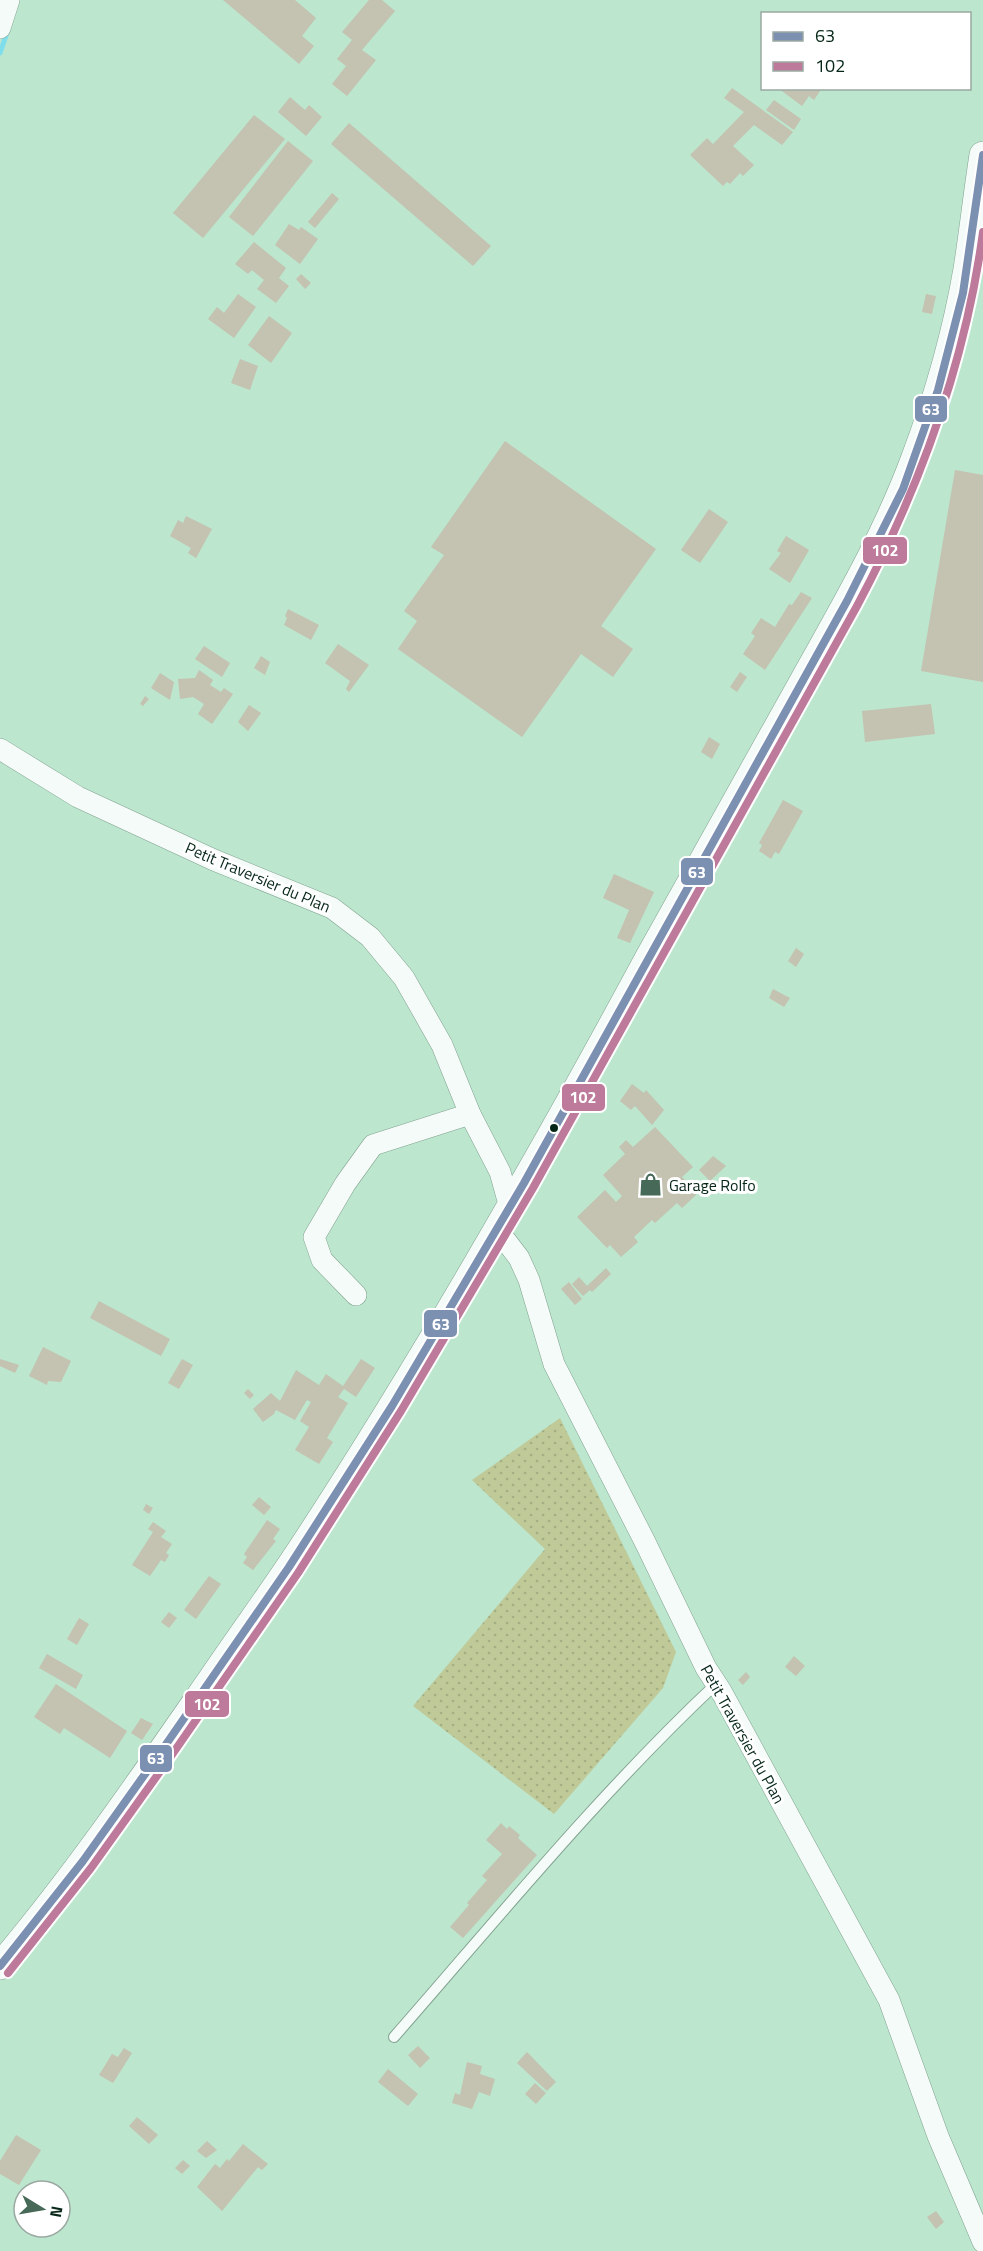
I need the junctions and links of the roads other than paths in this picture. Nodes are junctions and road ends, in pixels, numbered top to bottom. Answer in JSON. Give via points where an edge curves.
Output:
{"nodes":[{"id":1,"x":9,"y":0,"type":"edge"},
{"id":2,"x":0,"y":28,"type":"edge"},
{"id":3,"x":983,"y":155,"type":"edge"},
{"id":4,"x":0,"y":749,"type":"edge"},
{"id":5,"x":470,"y":1114,"type":"junction"},
{"id":6,"x":513,"y":1203,"type":"junction"},
{"id":7,"x":496,"y":1231,"type":"junction"},
{"id":8,"x":356,"y":1295,"type":"dead end"},
{"id":9,"x":716,"y":1684,"type":"junction"},
{"id":10,"x":0,"y":1966,"type":"edge"},
{"id":11,"x":394,"y":2037,"type":"dead end"},
{"id":12,"x":983,"y":2242,"type":"edge"}],
"edges":[{"from":1,"to":2,"type":"street"},
{"from":3,"to":6,"type":"street","via":[[953,333],[914,461],[843,609]]},
{"from":4,"to":5,"type":"street","name":"Petit Traversier du Plan","via":[[78,797],[214,860],[332,908],[370,937],[404,978],[442,1045]]},
{"from":5,"to":6,"type":"street","name":"Petit Traversier du Plan"},
{"from":5,"to":8,"type":"street","via":[[373,1145],[345,1184],[314,1237],[322,1260]]},
{"from":6,"to":7,"type":"street"},
{"from":7,"to":9,"type":"street","name":"Petit Traversier du Plan","via":[[519,1258],[554,1364]]},
{"from":7,"to":10,"type":"street","via":[[299,1552],[99,1840]]},
{"from":9,"to":11,"type":"lane","via":[[657,1739]]},
{"from":9,"to":12,"type":"street","name":"Petit Traversier du Plan","via":[[889,2000]]}]}
